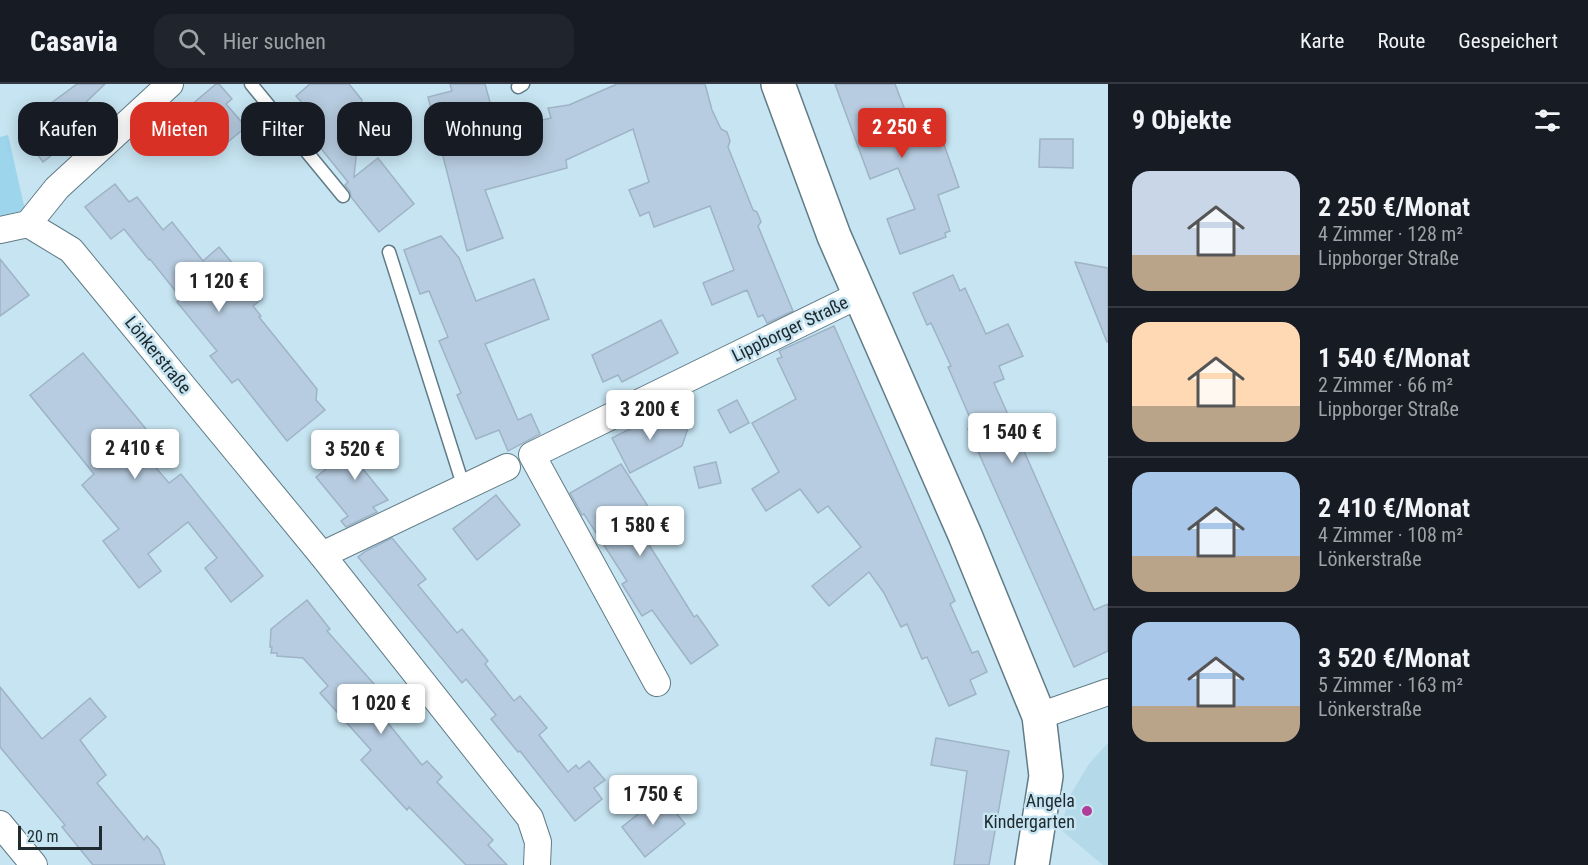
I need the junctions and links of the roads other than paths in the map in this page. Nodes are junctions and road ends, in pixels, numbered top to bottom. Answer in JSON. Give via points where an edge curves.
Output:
{"nodes":[{"id":1,"x":170,"y":84,"type":"edge"},
{"id":2,"x":251,"y":84,"type":"edge"},
{"id":3,"x":778,"y":84,"type":"edge"},
{"id":4,"x":343,"y":196,"type":"dead end"},
{"id":5,"x":28,"y":224,"type":"junction"},
{"id":6,"x":0,"y":230,"type":"edge"},
{"id":7,"x":389,"y":252,"type":"dead end"},
{"id":8,"x":861,"y":294,"type":"junction"},
{"id":9,"x":507,"y":468,"type":"dead end"},
{"id":10,"x":464,"y":488,"type":"junction"},
{"id":11,"x":322,"y":555,"type":"junction"},
{"id":12,"x":657,"y":683,"type":"dead end"},
{"id":13,"x":1108,"y":692,"type":"edge"},
{"id":14,"x":1039,"y":716,"type":"junction"},
{"id":15,"x":0,"y":824,"type":"edge"},
{"id":16,"x":34,"y":865,"type":"edge"},
{"id":17,"x":537,"y":865,"type":"edge"},
{"id":18,"x":1032,"y":865,"type":"edge"}],
"edges":[{"from":1,"to":5,"type":"street","via":[[57,188]]},
{"from":2,"to":4,"type":"lane"},
{"from":3,"to":8,"type":"main road","name":"Lippborger Straße","via":[[834,236]]},
{"from":5,"to":6,"type":"street"},
{"from":5,"to":11,"type":"street","name":"Lönkerstraße","via":[[71,250]]},
{"from":7,"to":10,"type":"lane"},
{"from":8,"to":12,"type":"street","name":"Lippborger Straße","via":[[532,455]]},
{"from":8,"to":14,"type":"main road","name":"Lippborger Straße"},
{"from":9,"to":10,"type":"street"},
{"from":10,"to":11,"type":"street"},
{"from":11,"to":17,"type":"street","name":"Lönkerstraße","via":[[530,818],[538,842]]},
{"from":13,"to":14,"type":"street"},
{"from":14,"to":18,"type":"main road","name":"Lippborger Straße","via":[[1046,776]]},
{"from":15,"to":16,"type":"street"}]}
